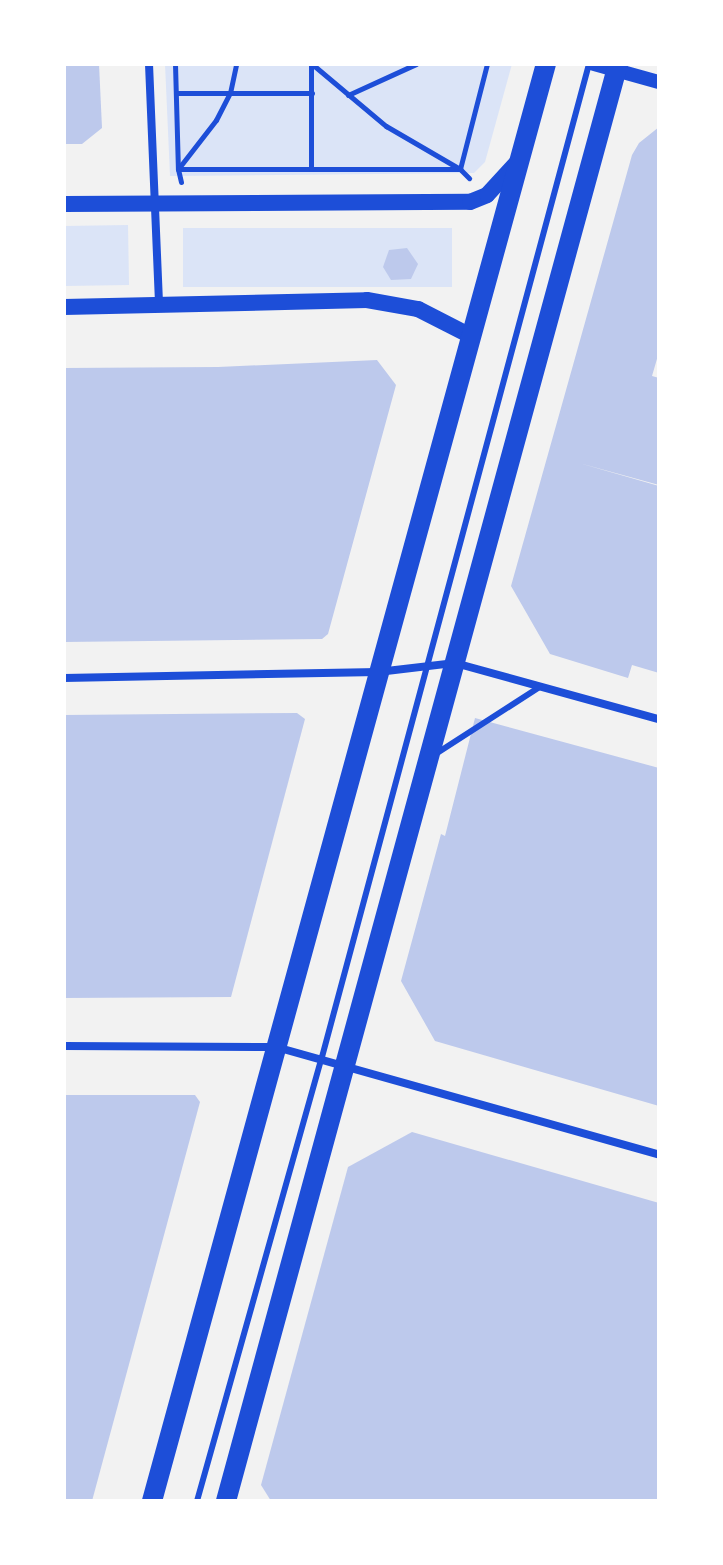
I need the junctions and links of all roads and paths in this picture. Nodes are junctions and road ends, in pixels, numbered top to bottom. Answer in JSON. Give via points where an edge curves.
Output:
{"nodes":[{"id":1,"x":149,"y":64,"type":"edge"},
{"id":2,"x":175,"y":64,"type":"edge"},
{"id":3,"x":236,"y":64,"type":"edge"},
{"id":4,"x":312,"y":64,"type":"edge"},
{"id":5,"x":416,"y":64,"type":"edge"},
{"id":6,"x":487,"y":64,"type":"edge"},
{"id":7,"x":546,"y":64,"type":"edge"},
{"id":8,"x":592,"y":64,"type":"edge"},
{"id":9,"x":616,"y":67,"type":"edge"},
{"id":10,"x":659,"y":82,"type":"edge"},
{"id":11,"x":176,"y":93,"type":"junction"},
{"id":12,"x":230,"y":93,"type":"junction"},
{"id":13,"x":312,"y":93,"type":"junction"},
{"id":14,"x":348,"y":95,"type":"junction"},
{"id":15,"x":520,"y":159,"type":"junction"},
{"id":16,"x":178,"y":169,"type":"junction"},
{"id":17,"x":311,"y":169,"type":"junction"},
{"id":18,"x":460,"y":169,"type":"junction"},
{"id":19,"x":487,"y":195,"type":"junction"},
{"id":20,"x":64,"y":204,"type":"edge"},
{"id":21,"x":154,"y":205,"type":"junction"},
{"id":22,"x":186,"y":205,"type":"junction"},
{"id":23,"x":159,"y":305,"type":"junction"},
{"id":24,"x":64,"y":307,"type":"edge"},
{"id":25,"x":471,"y":336,"type":"junction"},
{"id":26,"x":455,"y":663,"type":"junction"},
{"id":27,"x":426,"y":667,"type":"junction"},
{"id":28,"x":378,"y":672,"type":"junction"},
{"id":29,"x":64,"y":678,"type":"edge"},
{"id":30,"x":541,"y":686,"type":"junction"},
{"id":31,"x":659,"y":719,"type":"edge"},
{"id":32,"x":428,"y":760,"type":"junction"},
{"id":33,"x":64,"y":1046,"type":"edge"},
{"id":34,"x":276,"y":1047,"type":"junction"},
{"id":35,"x":322,"y":1057,"type":"junction"},
{"id":36,"x":344,"y":1063,"type":"junction"},
{"id":37,"x":659,"y":1155,"type":"edge"},
{"id":38,"x":152,"y":1501,"type":"edge"},
{"id":39,"x":197,"y":1501,"type":"edge"},
{"id":40,"x":226,"y":1501,"type":"edge"}],
"edges":[{"from":1,"to":21,"type":"street"},
{"from":2,"to":11,"type":"path"},
{"from":3,"to":12,"type":"path"},
{"from":4,"to":13,"type":"path"},
{"from":4,"to":14,"type":"path"},
{"from":5,"to":14,"type":"path"},
{"from":6,"to":18,"type":"path"},
{"from":7,"to":15,"type":"main road"},
{"from":8,"to":9,"type":"street"},
{"from":8,"to":27,"type":"lane"},
{"from":9,"to":10,"type":"street"},
{"from":9,"to":26,"type":"main road"},
{"from":11,"to":12,"type":"path"},
{"from":11,"to":16,"type":"path"},
{"from":12,"to":13,"type":"path"},
{"from":12,"to":16,"type":"path"},
{"from":13,"to":17,"type":"path"},
{"from":14,"to":18,"type":"path","via":[[386,126]]},
{"from":15,"to":19,"type":"main road"},
{"from":15,"to":25,"type":"main road"},
{"from":16,"to":17,"type":"path"},
{"from":16,"to":22,"type":"path"},
{"from":17,"to":18,"type":"path"},
{"from":18,"to":19,"type":"path"},
{"from":19,"to":22,"type":"main road","via":[[470,202]]},
{"from":20,"to":21,"type":"main road"},
{"from":21,"to":22,"type":"main road"},
{"from":21,"to":23,"type":"street"},
{"from":23,"to":24,"type":"main road"},
{"from":23,"to":25,"type":"main road","via":[[396,302]]},
{"from":25,"to":28,"type":"main road"},
{"from":26,"to":27,"type":"street"},
{"from":26,"to":30,"type":"street"},
{"from":26,"to":32,"type":"main road"},
{"from":27,"to":28,"type":"street"},
{"from":27,"to":35,"type":"lane"},
{"from":28,"to":29,"type":"street"},
{"from":28,"to":34,"type":"main road"},
{"from":30,"to":31,"type":"street"},
{"from":30,"to":32,"type":"lane"},
{"from":32,"to":36,"type":"main road"},
{"from":33,"to":34,"type":"street"},
{"from":34,"to":35,"type":"street"},
{"from":34,"to":38,"type":"main road"},
{"from":35,"to":36,"type":"street"},
{"from":35,"to":39,"type":"lane"},
{"from":36,"to":37,"type":"street"},
{"from":36,"to":40,"type":"main road"}]}
